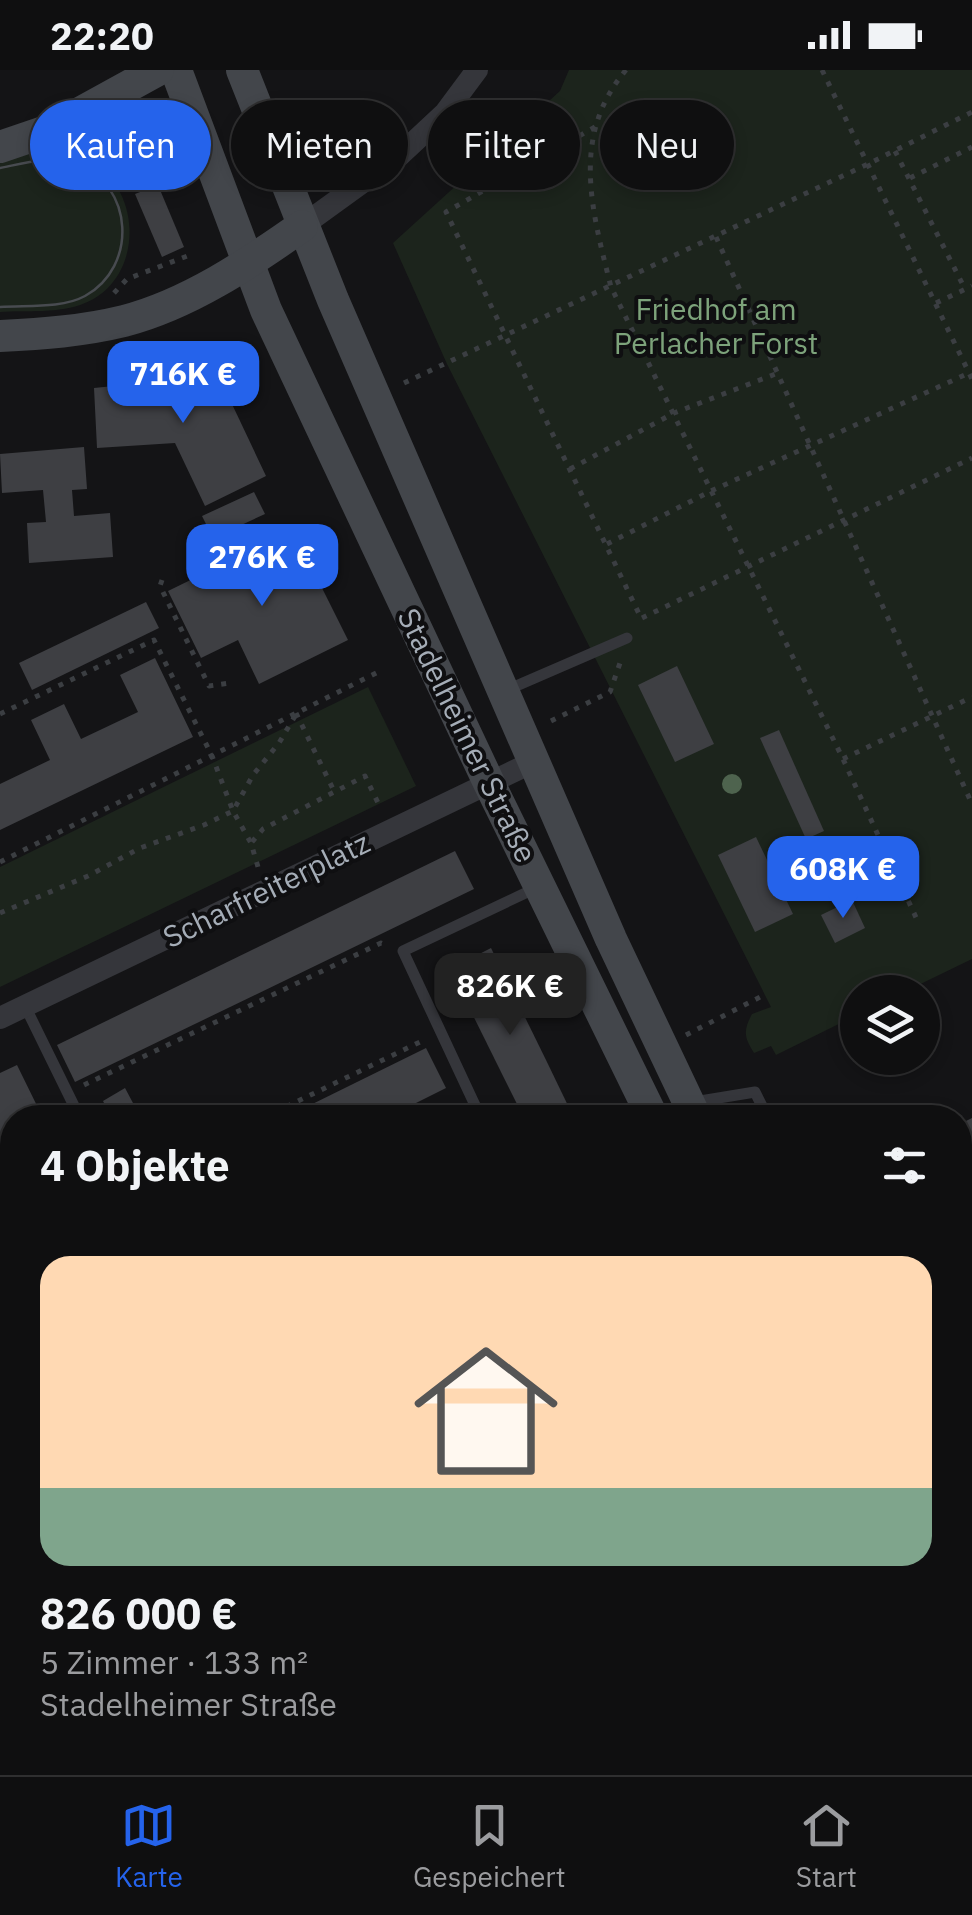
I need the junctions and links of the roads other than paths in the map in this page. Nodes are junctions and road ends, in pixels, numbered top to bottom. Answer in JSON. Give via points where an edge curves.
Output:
{"nodes":[{"id":1,"x":158,"y":70,"type":"edge"},
{"id":2,"x":176,"y":70,"type":"edge"},
{"id":3,"x":242,"y":70,"type":"edge"},
{"id":4,"x":477,"y":70,"type":"edge"},
{"id":5,"x":0,"y":147,"type":"edge"},
{"id":6,"x":302,"y":226,"type":"junction"},
{"id":7,"x":247,"y":265,"type":"junction"},
{"id":8,"x":0,"y":336,"type":"edge"},
{"id":9,"x":628,"y":638,"type":"dead end"},
{"id":10,"x":503,"y":691,"type":"junction"},
{"id":11,"x":533,"y":762,"type":"junction"},
{"id":12,"x":489,"y":783,"type":"junction"},
{"id":13,"x":540,"y":886,"type":"junction"},
{"id":14,"x":24,"y":1006,"type":"junction"},
{"id":15,"x":0,"y":1018,"type":"edge"},
{"id":16,"x":662,"y":1048,"type":"junction"},
{"id":17,"x":628,"y":1066,"type":"junction"},
{"id":18,"x":74,"y":1105,"type":"edge"},
{"id":19,"x":475,"y":1105,"type":"edge"},
{"id":20,"x":648,"y":1105,"type":"edge"},
{"id":21,"x":690,"y":1105,"type":"edge"},
{"id":22,"x":710,"y":1105,"type":"edge"},
{"id":23,"x":762,"y":1105,"type":"edge"}],
"edges":[{"from":1,"to":5,"type":"main road","via":[[47,131]]},
{"from":2,"to":7,"type":"main road","name":"Stadelheimer Straße"},
{"from":3,"to":6,"type":"main road","name":"Stadelheimer Straße"},
{"from":4,"to":6,"type":"street","via":[[445,113],[400,155]]},
{"from":6,"to":7,"type":"main road"},
{"from":6,"to":10,"type":"main road","name":"Stadelheimer Straße"},
{"from":7,"to":8,"type":"main road","via":[[129,320]]},
{"from":7,"to":12,"type":"main road","name":"Stadelheimer Straße"},
{"from":9,"to":10,"type":"lane"},
{"from":10,"to":11,"type":"main road","name":"Stadelheimer Straße"},
{"from":11,"to":12,"type":"street","name":"Scharfreiterplatz"},
{"from":11,"to":16,"type":"main road","name":"Stadelheimer Straße"},
{"from":12,"to":13,"type":"main road","name":"Stadelheimer Straße"},
{"from":12,"to":14,"type":"street","name":"Scharfreiterplatz"},
{"from":13,"to":17,"type":"main road","name":"Stadelheimer Straße"},
{"from":13,"to":19,"type":"lane","via":[[403,951]]},
{"from":14,"to":15,"type":"street","name":"Scharfreiterplatz"},
{"from":14,"to":18,"type":"lane"},
{"from":16,"to":17,"type":"main road"},
{"from":16,"to":21,"type":"main road","name":"Stadelheimer Straße"},
{"from":17,"to":20,"type":"main road","name":"Stadelheimer Straße"},
{"from":22,"to":23,"type":"lane","via":[[756,1092]]}]}
